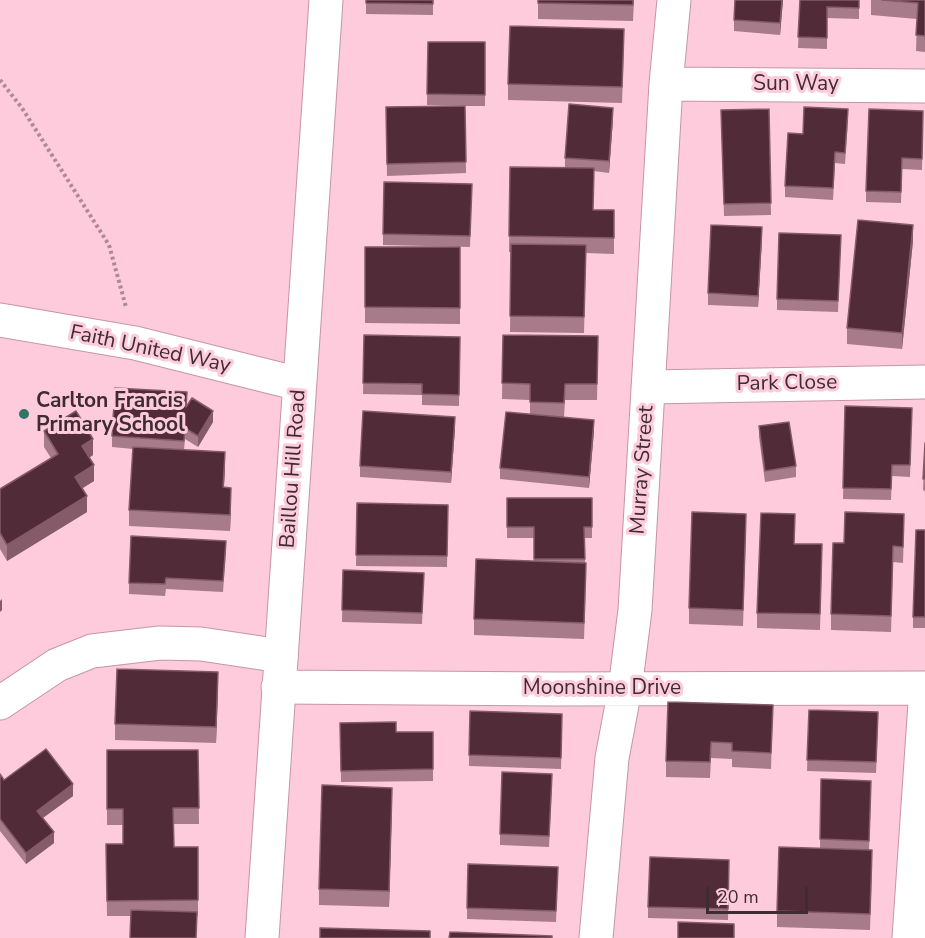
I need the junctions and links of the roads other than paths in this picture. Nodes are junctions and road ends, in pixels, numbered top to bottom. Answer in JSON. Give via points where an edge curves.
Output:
{"nodes":[{"id":1,"x":326,"y":0,"type":"edge"},
{"id":2,"x":674,"y":0,"type":"edge"},
{"id":3,"x":666,"y":84,"type":"junction"},
{"id":4,"x":925,"y":86,"type":"edge"},
{"id":5,"x":0,"y":320,"type":"edge"},
{"id":6,"x":925,"y":381,"type":"edge"},
{"id":7,"x":300,"y":384,"type":"junction"},
{"id":8,"x":648,"y":387,"type":"junction"},
{"id":9,"x":280,"y":671,"type":"junction"},
{"id":10,"x":925,"y":688,"type":"edge"},
{"id":11,"x":625,"y":689,"type":"junction"},
{"id":12,"x":925,"y":703,"type":"edge"},
{"id":13,"x":0,"y":704,"type":"edge"},
{"id":14,"x":262,"y":938,"type":"edge"},
{"id":15,"x":596,"y":938,"type":"edge"},
{"id":16,"x":909,"y":938,"type":"edge"}],
"edges":[{"from":1,"to":7,"type":"street","name":"Baillou Hill Road"},
{"from":2,"to":3,"type":"street","name":"Murray Street"},
{"from":3,"to":4,"type":"street","name":"Sun Way"},
{"from":3,"to":8,"type":"street","name":"Murray Street"},
{"from":5,"to":7,"type":"street","name":"Faith United Way","via":[[135,343]]},
{"from":6,"to":8,"type":"street","name":"Park Close"},
{"from":7,"to":9,"type":"street","name":"Baillou Hill Road"},
{"from":8,"to":11,"type":"street","name":"Murray Street","via":[[635,610]]},
{"from":9,"to":11,"type":"street","name":"Moonshine Drive"},
{"from":9,"to":13,"type":"street","name":"Moonshine Drive","via":[[201,644],[160,643],[92,651],[57,664]]},
{"from":9,"to":14,"type":"street","name":"Baillou Hill Road"},
{"from":10,"to":11,"type":"street","name":"Moonshine Drive"},
{"from":11,"to":15,"type":"street","name":"Murray Street","via":[[612,758]]},
{"from":12,"to":16,"type":"street"}]}
